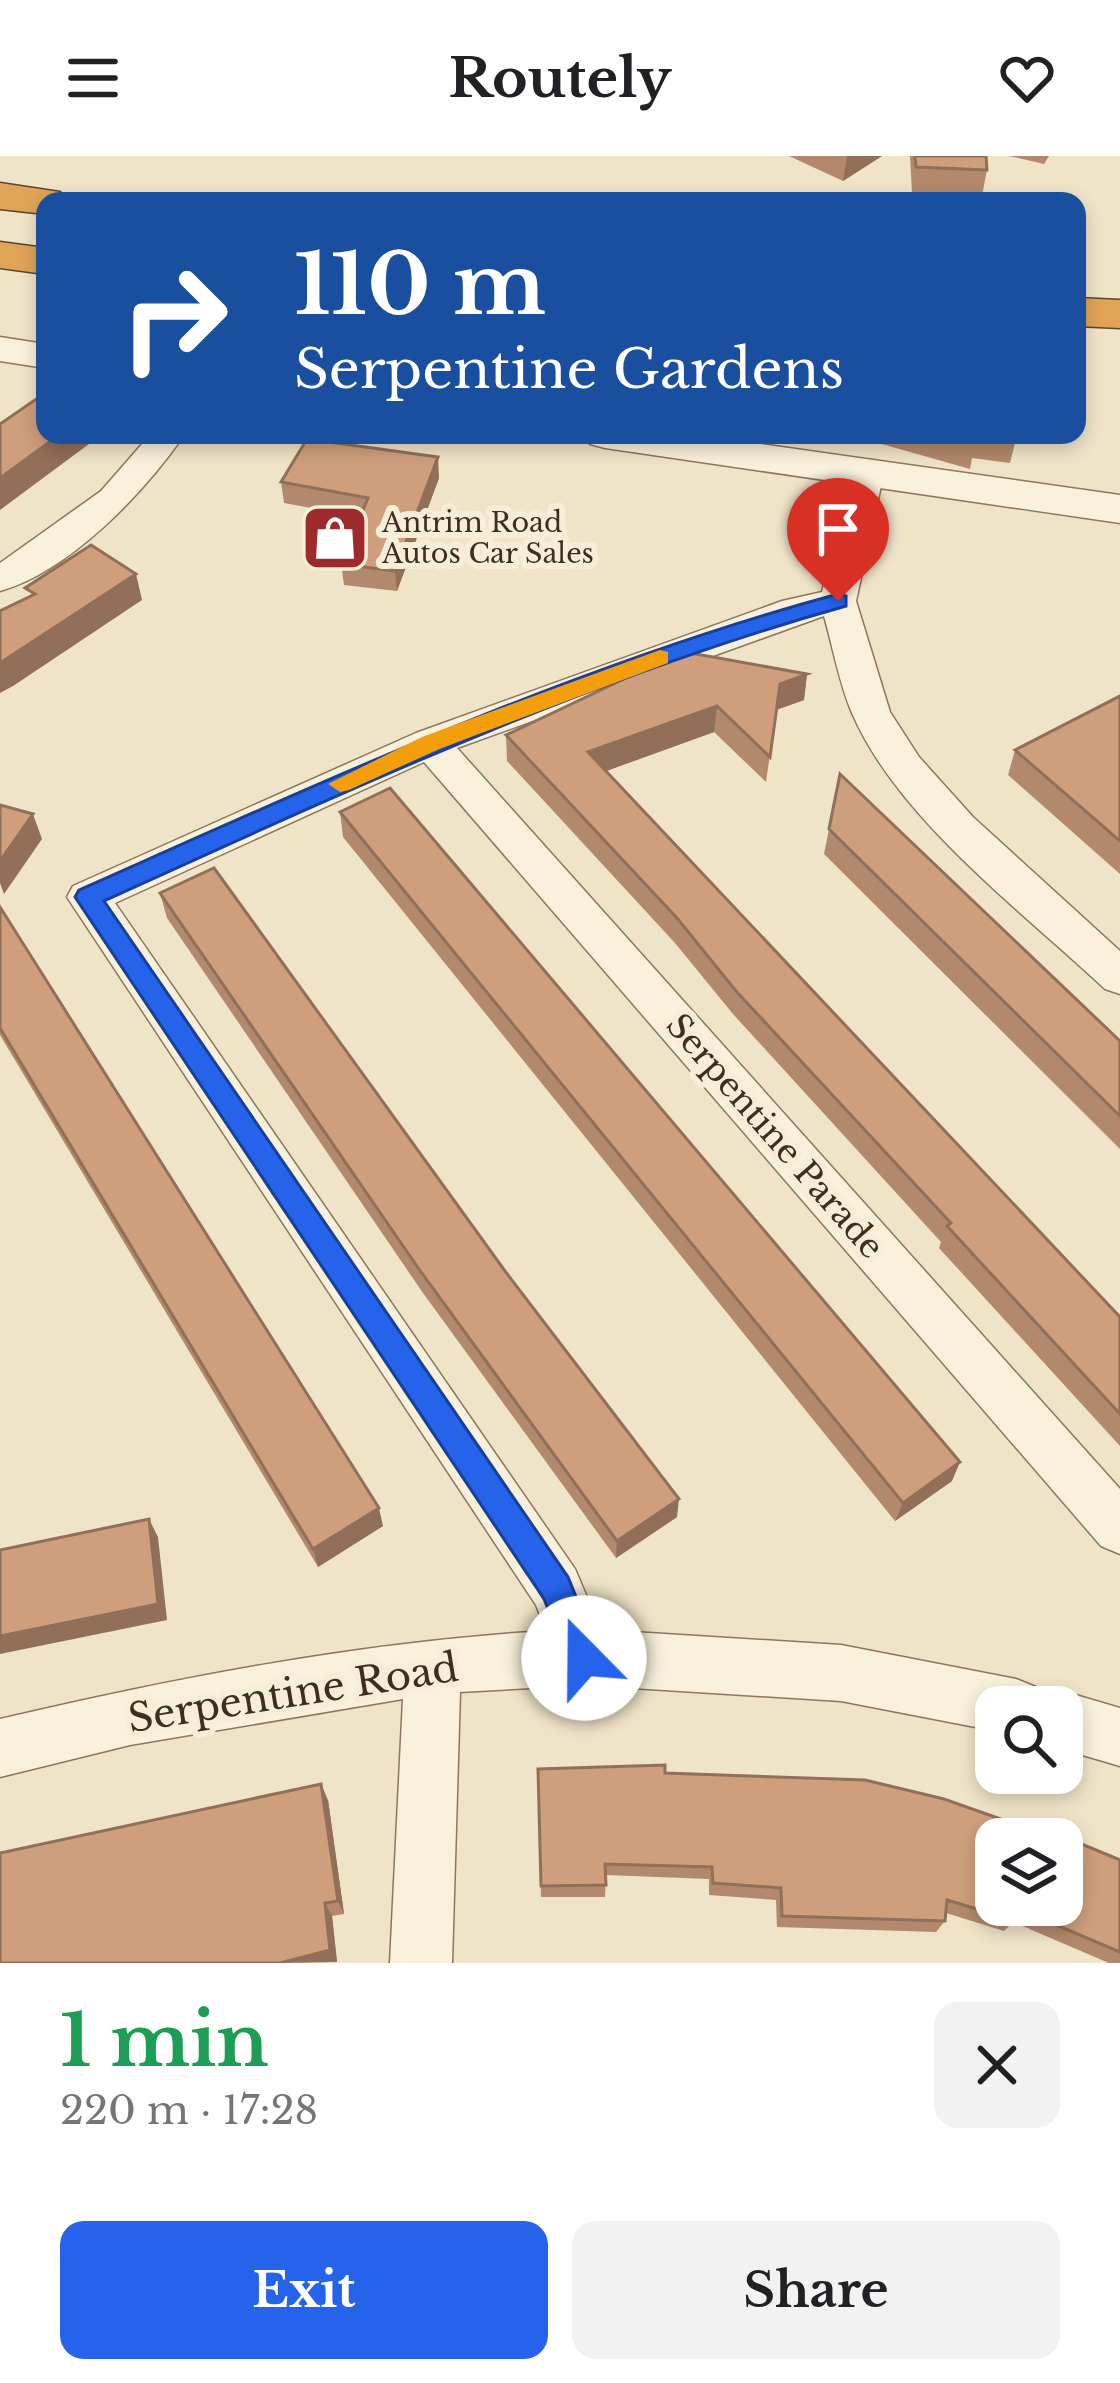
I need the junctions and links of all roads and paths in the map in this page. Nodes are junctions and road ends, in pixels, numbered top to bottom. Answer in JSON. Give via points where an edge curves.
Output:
{"nodes":[{"id":1,"x":0,"y":196,"type":"edge"},
{"id":2,"x":36,"y":200,"type":"edge"},
{"id":3,"x":0,"y":255,"type":"edge"},
{"id":4,"x":36,"y":260,"type":"edge"},
{"id":5,"x":1086,"y":278,"type":"edge"},
{"id":6,"x":1120,"y":279,"type":"edge"},
{"id":7,"x":1086,"y":312,"type":"edge"},
{"id":8,"x":1120,"y":314,"type":"edge"},
{"id":9,"x":0,"y":349,"type":"edge"},
{"id":10,"x":36,"y":355,"type":"edge"},
{"id":11,"x":161,"y":444,"type":"edge"},
{"id":12,"x":669,"y":444,"type":"edge"},
{"id":13,"x":868,"y":472,"type":"junction"},
{"id":14,"x":1120,"y":509,"type":"edge"},
{"id":15,"x":0,"y":579,"type":"edge"},
{"id":16,"x":838,"y":601,"type":"junction"},
{"id":17,"x":430,"y":743,"type":"junction"},
{"id":18,"x":1120,"y":977,"type":"edge"},
{"id":19,"x":1120,"y":1528,"type":"edge"},
{"id":20,"x":584,"y":1658,"type":"junction"},
{"id":21,"x":433,"y":1666,"type":"junction"},
{"id":22,"x":975,"y":1699,"type":"edge"},
{"id":23,"x":1083,"y":1726,"type":"edge"},
{"id":24,"x":1120,"y":1737,"type":"edge"},
{"id":25,"x":0,"y":1748,"type":"edge"},
{"id":26,"x":421,"y":1963,"type":"edge"}],
"edges":[{"from":1,"to":2,"type":"highway"},
{"from":3,"to":4,"type":"highway"},
{"from":5,"to":6,"type":"highway"},
{"from":7,"to":8,"type":"highway"},
{"from":9,"to":10,"type":"street"},
{"from":11,"to":15,"type":"street","via":[[141,476],[60,543]]},
{"from":12,"to":13,"type":"street"},
{"from":13,"to":14,"type":"street"},
{"from":13,"to":16,"type":"street"},
{"from":16,"to":17,"type":"street","via":[[773,617]]},
{"from":16,"to":18,"type":"street","via":[[871,713],[904,767]]},
{"from":17,"to":19,"type":"street","name":"Serpentine Parade"},
{"from":17,"to":20,"type":"street","via":[[88,897],[556,1588]]},
{"from":20,"to":21,"type":"street","name":"Serpentine Road"},
{"from":20,"to":22,"type":"street","name":"Serpentine Road","via":[[841,1673]]},
{"from":21,"to":25,"type":"street","name":"Serpentine Road","via":[[130,1717]]},
{"from":21,"to":26,"type":"street"},
{"from":23,"to":24,"type":"street"}]}
